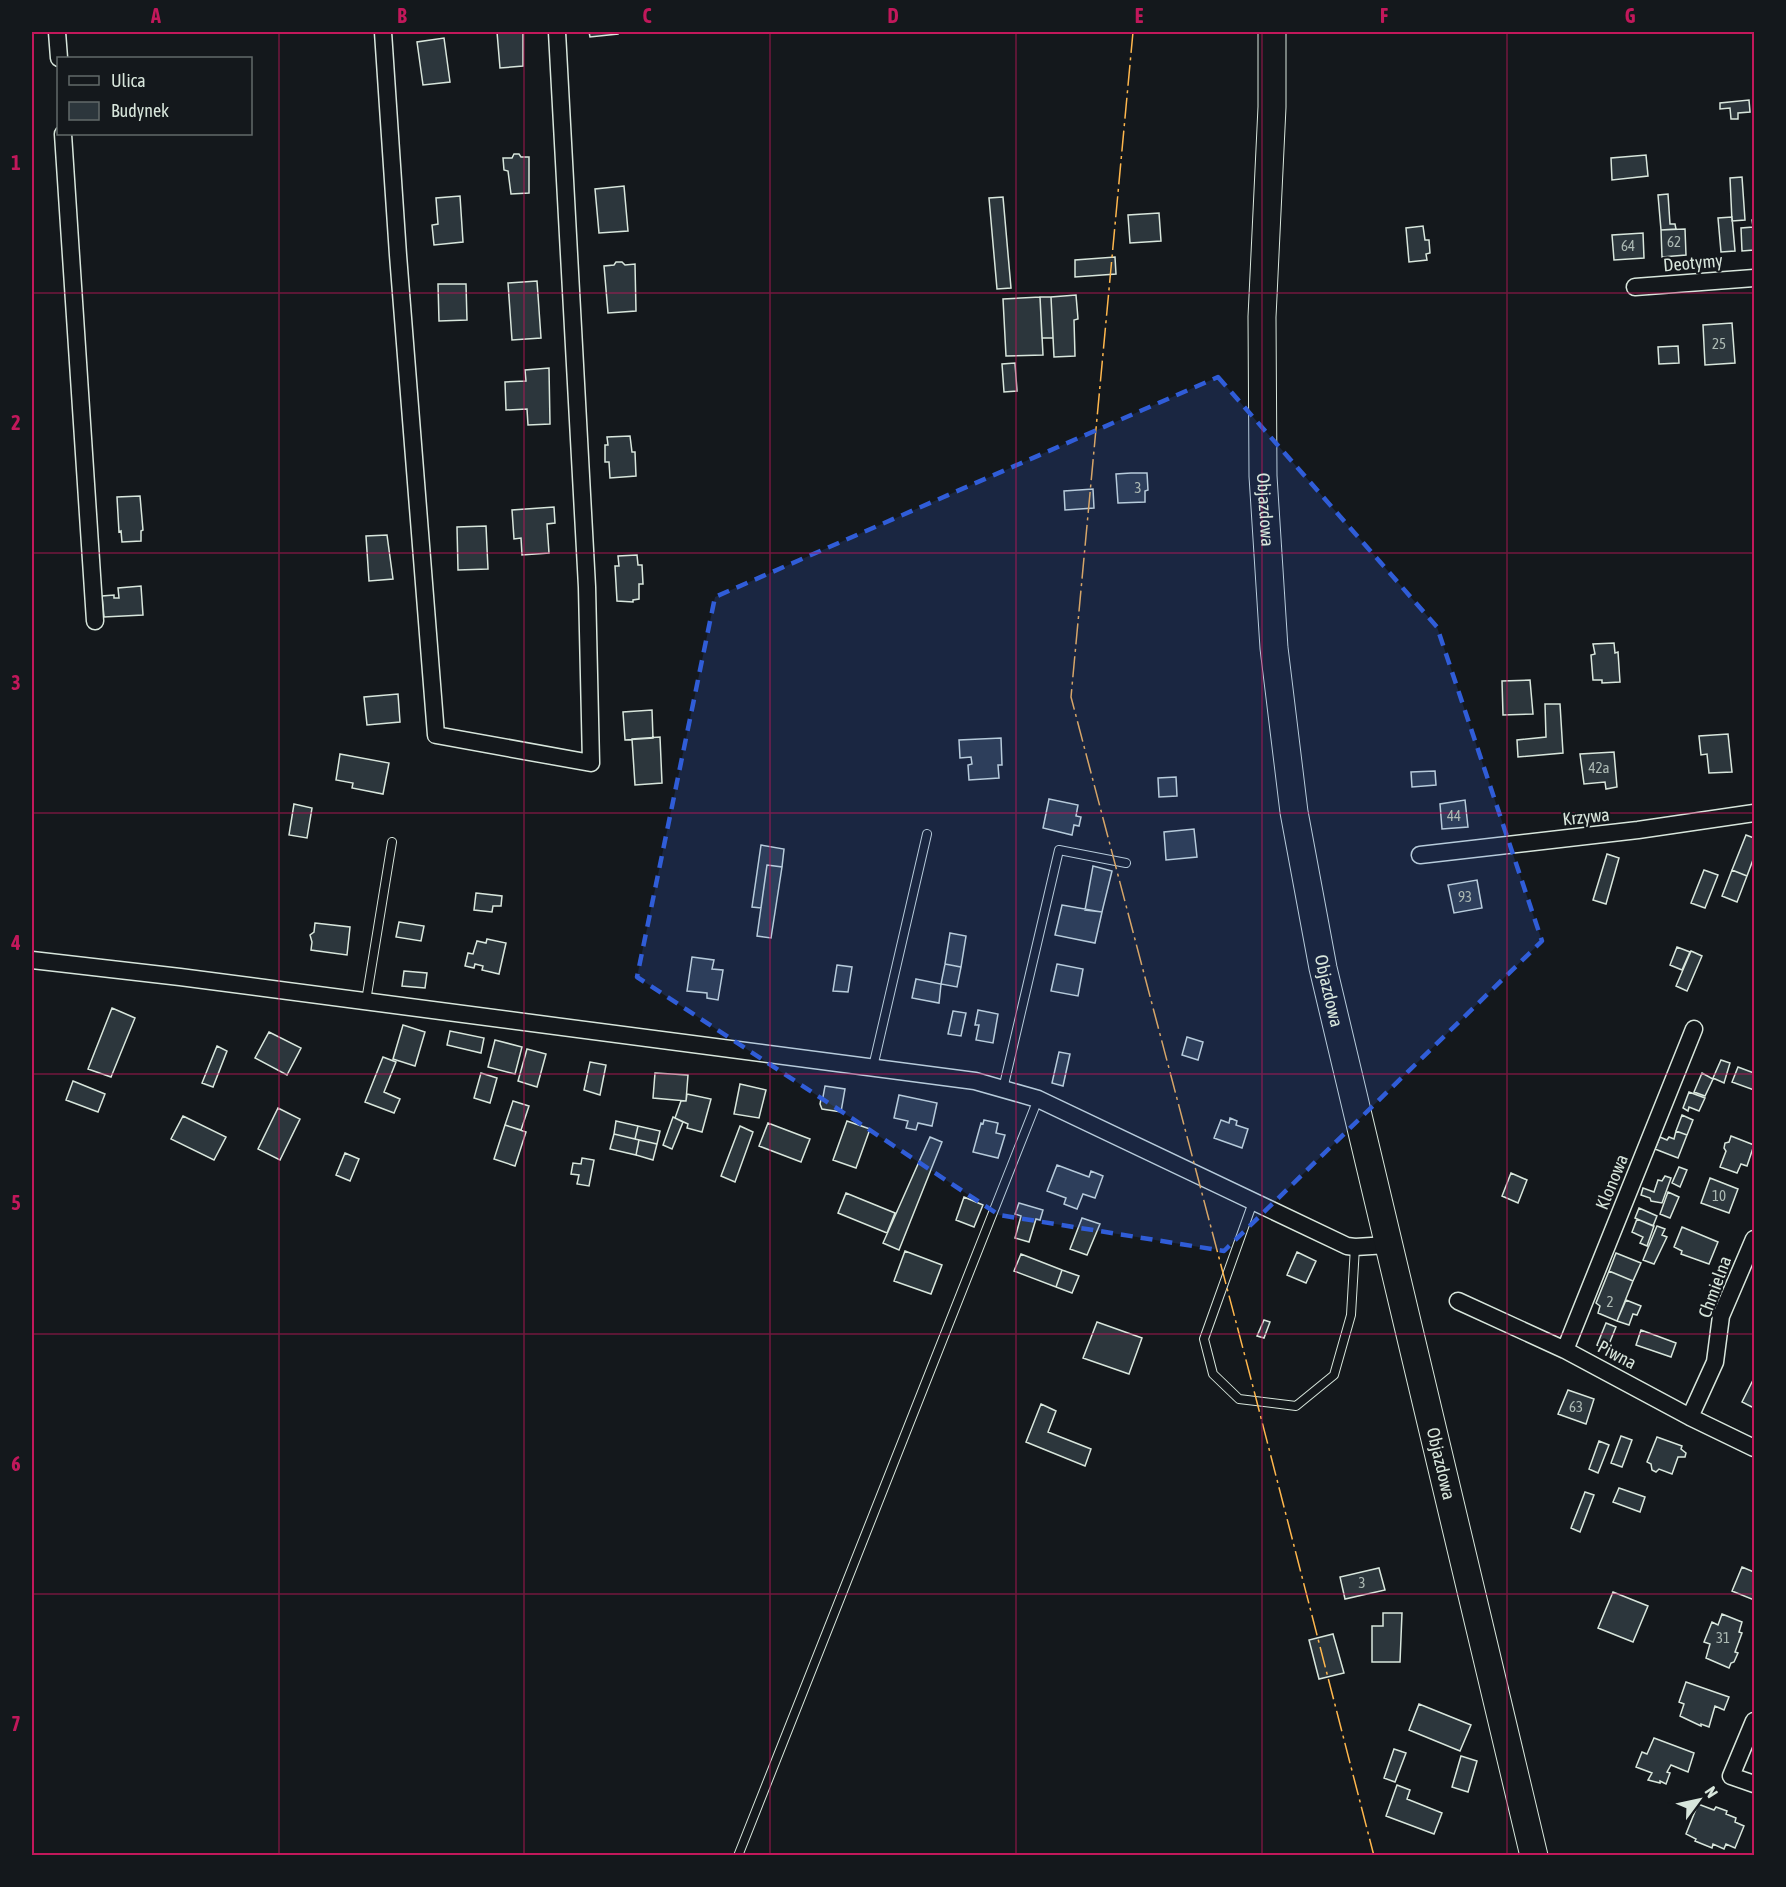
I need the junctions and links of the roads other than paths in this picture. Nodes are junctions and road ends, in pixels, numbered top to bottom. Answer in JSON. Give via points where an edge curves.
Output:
{"nodes":[{"id":1,"x":57,"y":32,"type":"edge"},
{"id":2,"x":383,"y":32,"type":"edge"},
{"id":3,"x":557,"y":32,"type":"edge"},
{"id":4,"x":1272,"y":32,"type":"edge"},
{"id":5,"x":1286,"y":32,"type":"edge"},
{"id":6,"x":58,"y":57,"type":"edge"},
{"id":7,"x":1272,"y":107,"type":"junction"},
{"id":8,"x":63,"y":135,"type":"edge"},
{"id":9,"x":1755,"y":278,"type":"edge"},
{"id":10,"x":1635,"y":287,"type":"dead end"},
{"id":11,"x":95,"y":621,"type":"dead end"},
{"id":12,"x":1755,"y":813,"type":"edge"},
{"id":13,"x":927,"y":834,"type":"dead end"},
{"id":14,"x":392,"y":842,"type":"dead end"},
{"id":15,"x":1420,"y":855,"type":"dead end"},
{"id":16,"x":1126,"y":863,"type":"dead end"},
{"id":17,"x":32,"y":960,"type":"edge"},
{"id":18,"x":366,"y":1001,"type":"junction"},
{"id":19,"x":1694,"y":1029,"type":"dead end"},
{"id":20,"x":873,"y":1067,"type":"junction"},
{"id":21,"x":1003,"y":1089,"type":"junction"},
{"id":22,"x":1038,"y":1099,"type":"junction"},
{"id":23,"x":1253,"y":1202,"type":"junction"},
{"id":24,"x":1755,"y":1239,"type":"edge"},
{"id":25,"x":1388,"y":1245,"type":"junction"},
{"id":26,"x":1355,"y":1247,"type":"junction"},
{"id":27,"x":1458,"y":1301,"type":"dead end"},
{"id":28,"x":1565,"y":1350,"type":"junction"},
{"id":29,"x":1690,"y":1417,"type":"junction"},
{"id":30,"x":1755,"y":1448,"type":"edge"},
{"id":31,"x":1755,"y":1721,"type":"edge"},
{"id":32,"x":1755,"y":1784,"type":"edge"},
{"id":33,"x":738,"y":1856,"type":"edge"},
{"id":34,"x":1534,"y":1856,"type":"edge"}],
"edges":[{"from":1,"to":6,"type":"street"},
{"from":2,"to":3,"type":"street","via":[[436,735],[591,763],[587,587]]},
{"from":4,"to":7,"type":"main road","name":"Objazdowa"},
{"from":5,"to":7,"type":"main road","name":"Objazdowa","via":[[1281,78]]},
{"from":7,"to":25,"type":"main road","name":"Objazdowa","via":[[1262,317],[1263,476],[1274,648],[1283,736],[1308,894]]},
{"from":8,"to":11,"type":"street"},
{"from":9,"to":10,"type":"street","name":"Deotymy"},
{"from":12,"to":15,"type":"street","name":"Krzywa"},
{"from":13,"to":20,"type":"lane"},
{"from":14,"to":18,"type":"lane"},
{"from":16,"to":21,"type":"lane","via":[[1059,850]]},
{"from":17,"to":18,"type":"street"},
{"from":18,"to":20,"type":"street"},
{"from":19,"to":28,"type":"street","name":"Klonowa"},
{"from":20,"to":21,"type":"street","via":[[975,1081]]},
{"from":21,"to":22,"type":"street"},
{"from":22,"to":23,"type":"street"},
{"from":22,"to":33,"type":"lane"},
{"from":23,"to":26,"type":"street"},
{"from":23,"to":26,"type":"lane","via":[[1204,1340],[1213,1374],[1239,1399],[1296,1406],[1334,1375],[1351,1315]]},
{"from":24,"to":29,"type":"street","name":"Chmielna","via":[[1721,1316],[1715,1362]]},
{"from":25,"to":26,"type":"street"},
{"from":25,"to":34,"type":"main road","name":"Objazdowa"},
{"from":27,"to":28,"type":"street","name":"Piwna"},
{"from":28,"to":29,"type":"street","name":"Piwna"},
{"from":29,"to":30,"type":"street","name":"Piwna"},
{"from":31,"to":32,"type":"street","via":[[1731,1776]]}]}
